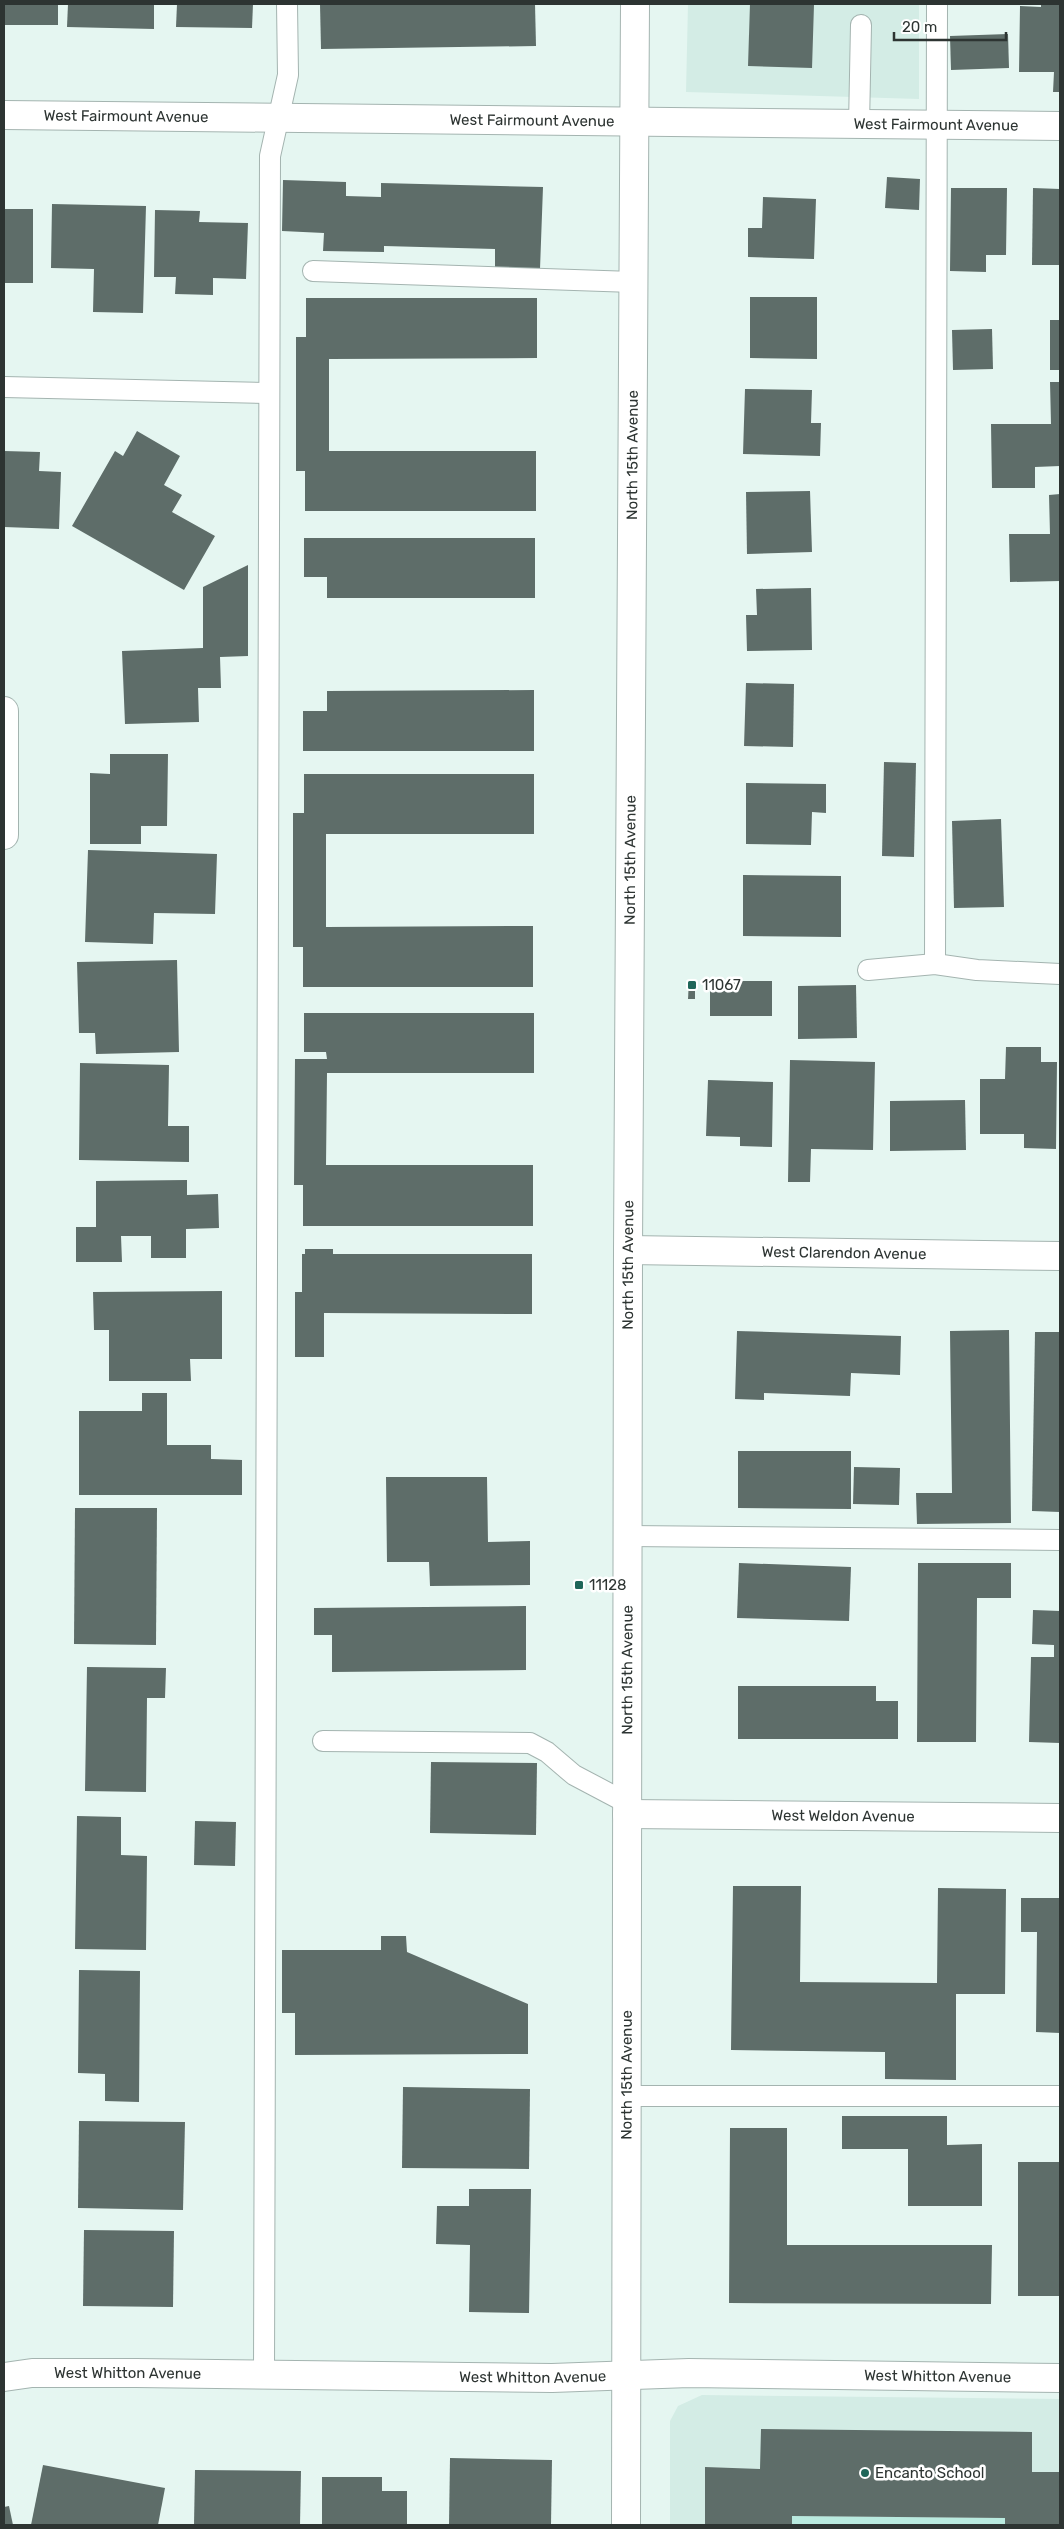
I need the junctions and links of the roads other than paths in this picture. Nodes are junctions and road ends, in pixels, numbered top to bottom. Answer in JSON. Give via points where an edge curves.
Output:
{"nodes":[{"id":1,"x":287,"y":4,"type":"edge"},
{"id":2,"x":635,"y":4,"type":"edge"},
{"id":3,"x":937,"y":4,"type":"edge"},
{"id":4,"x":860,"y":25,"type":"dead end"},
{"id":5,"x":4,"y":114,"type":"edge"},
{"id":6,"x":279,"y":116,"type":"junction"},
{"id":7,"x":634,"y":122,"type":"junction"},
{"id":8,"x":860,"y":125,"type":"junction"},
{"id":9,"x":936,"y":126,"type":"junction"},
{"id":10,"x":1060,"y":126,"type":"edge"},
{"id":11,"x":313,"y":271,"type":"dead end"},
{"id":12,"x":633,"y":282,"type":"junction"},
{"id":13,"x":4,"y":387,"type":"edge"},
{"id":14,"x":268,"y":393,"type":"junction"},
{"id":15,"x":4,"y":711,"type":"edge"},
{"id":16,"x":4,"y":835,"type":"edge"},
{"id":17,"x":936,"y":964,"type":"junction"},
{"id":18,"x":868,"y":970,"type":"dead end"},
{"id":19,"x":1060,"y":974,"type":"edge"},
{"id":20,"x":628,"y":1250,"type":"junction"},
{"id":21,"x":1060,"y":1256,"type":"edge"},
{"id":22,"x":628,"y":1536,"type":"junction"},
{"id":23,"x":1060,"y":1540,"type":"edge"},
{"id":24,"x":323,"y":1741,"type":"dead end"},
{"id":25,"x":627,"y":1809,"type":"junction"},
{"id":26,"x":1060,"y":1818,"type":"edge"},
{"id":27,"x":627,"y":2096,"type":"junction"},
{"id":28,"x":1060,"y":2096,"type":"edge"},
{"id":29,"x":264,"y":2374,"type":"junction"},
{"id":30,"x":626,"y":2376,"type":"junction"},
{"id":31,"x":4,"y":2377,"type":"edge"},
{"id":32,"x":1060,"y":2378,"type":"edge"},
{"id":33,"x":626,"y":2525,"type":"edge"}],
"edges":[{"from":1,"to":6,"type":"lane","via":[[288,75]]},
{"from":2,"to":7,"type":"street","name":"North 15th Avenue"},
{"from":3,"to":9,"type":"lane"},
{"from":4,"to":8,"type":"lane"},
{"from":5,"to":6,"type":"street","name":"West Fairmount Avenue"},
{"from":6,"to":7,"type":"street","name":"West Fairmount Avenue"},
{"from":6,"to":14,"type":"lane","via":[[270,156]]},
{"from":7,"to":8,"type":"street","name":"West Fairmount Avenue"},
{"from":7,"to":12,"type":"street","name":"North 15th Avenue"},
{"from":8,"to":9,"type":"street","name":"West Fairmount Avenue"},
{"from":9,"to":10,"type":"street","name":"West Fairmount Avenue"},
{"from":9,"to":17,"type":"lane"},
{"from":11,"to":12,"type":"lane"},
{"from":12,"to":20,"type":"street","name":"North 15th Avenue"},
{"from":13,"to":14,"type":"lane"},
{"from":14,"to":29,"type":"lane"},
{"from":15,"to":16,"type":"street"},
{"from":17,"to":18,"type":"lane"},
{"from":17,"to":19,"type":"lane","via":[[985,971]]},
{"from":20,"to":21,"type":"street","name":"West Clarendon Avenue"},
{"from":20,"to":22,"type":"street","name":"North 15th Avenue"},
{"from":22,"to":23,"type":"lane"},
{"from":22,"to":25,"type":"street","name":"North 15th Avenue"},
{"from":24,"to":25,"type":"lane","via":[[530,1743]]},
{"from":25,"to":26,"type":"street","name":"West Weldon Avenue"},
{"from":25,"to":27,"type":"street","name":"North 15th Avenue"},
{"from":27,"to":28,"type":"lane"},
{"from":27,"to":30,"type":"street","name":"North 15th Avenue"},
{"from":29,"to":30,"type":"street","name":"West Whitton Avenue"},
{"from":29,"to":31,"type":"street","name":"West Whitton Avenue","via":[[32,2373]]},
{"from":30,"to":32,"type":"street","name":"West Whitton Avenue","via":[[689,2373]]},
{"from":30,"to":33,"type":"street","name":"North 15th Avenue"}]}
